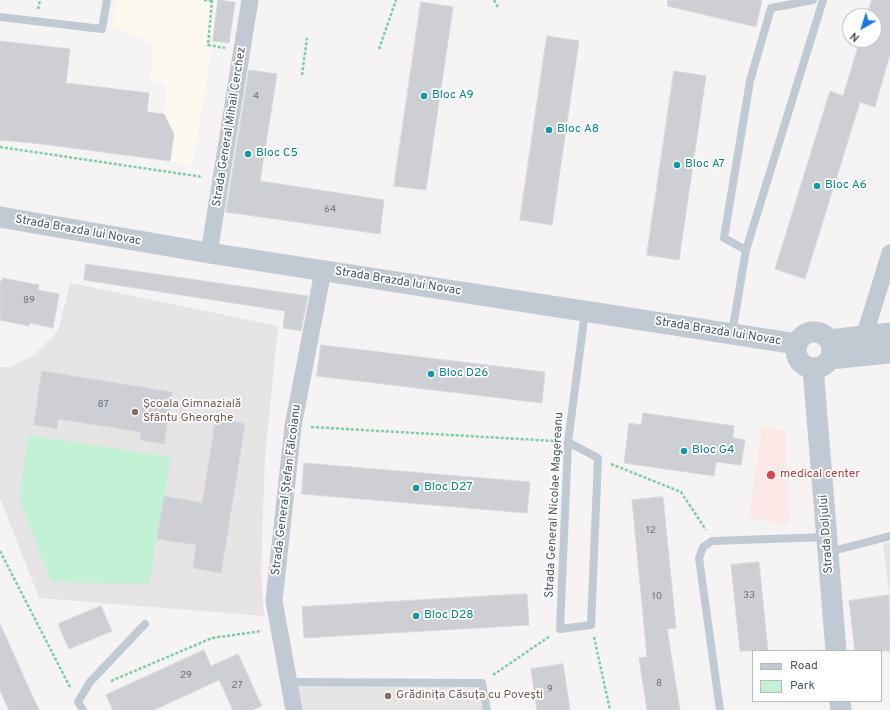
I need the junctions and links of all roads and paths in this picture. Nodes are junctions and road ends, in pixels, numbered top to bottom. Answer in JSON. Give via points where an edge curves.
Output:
{"nodes":[{"id":1,"x":107,"y":0,"type":"edge"},
{"id":2,"x":204,"y":0,"type":"edge"},
{"id":3,"x":212,"y":0,"type":"edge"},
{"id":4,"x":250,"y":0,"type":"edge"},
{"id":5,"x":396,"y":0,"type":"edge"},
{"id":6,"x":494,"y":0,"type":"edge"},
{"id":7,"x":812,"y":0,"type":"edge"},
{"id":8,"x":823,"y":0,"type":"edge"},
{"id":9,"x":499,"y":9,"type":"dead end"},
{"id":10,"x":0,"y":17,"type":"edge"},
{"id":11,"x":307,"y":38,"type":"dead end"},
{"id":12,"x":379,"y":49,"type":"dead end"},
{"id":13,"x":242,"y":50,"type":"junction"},
{"id":14,"x":302,"y":75,"type":"dead end"},
{"id":15,"x":0,"y":147,"type":"edge"},
{"id":16,"x":221,"y":180,"type":"junction"},
{"id":17,"x":0,"y":217,"type":"edge"},
{"id":18,"x":746,"y":250,"type":"junction"},
{"id":19,"x":209,"y":253,"type":"junction"},
{"id":20,"x":890,"y":253,"type":"edge"},
{"id":21,"x":322,"y":271,"type":"junction"},
{"id":22,"x":585,"y":311,"type":"junction"},
{"id":23,"x":890,"y":333,"type":"edge"},
{"id":24,"x":732,"y":334,"type":"junction"},
{"id":25,"x":864,"y":337,"type":"junction"},
{"id":26,"x":797,"y":344,"type":"junction"},
{"id":27,"x":890,"y":353,"type":"edge"},
{"id":28,"x":824,"y":356,"type":"junction"},
{"id":29,"x":293,"y":426,"type":"junction"},
{"id":30,"x":568,"y":442,"type":"junction"},
{"id":31,"x":598,"y":458,"type":"junction"},
{"id":32,"x":890,"y":536,"type":"edge"},
{"id":33,"x":712,"y":541,"type":"junction"},
{"id":34,"x":828,"y":544,"type":"junction"},
{"id":35,"x":0,"y":552,"type":"edge"},
{"id":36,"x":145,"y":624,"type":"dead end"},
{"id":37,"x":591,"y":625,"type":"junction"},
{"id":38,"x":279,"y":629,"type":"junction"},
{"id":39,"x":560,"y":629,"type":"junction"},
{"id":40,"x":836,"y":650,"type":"edge"},
{"id":41,"x":109,"y":682,"type":"dead end"},
{"id":42,"x":288,"y":682,"type":"junction"},
{"id":43,"x":482,"y":683,"type":"junction"},
{"id":44,"x":78,"y":702,"type":"junction"},
{"id":45,"x":83,"y":710,"type":"edge"},
{"id":46,"x":294,"y":710,"type":"edge"},
{"id":47,"x":488,"y":710,"type":"edge"},
{"id":48,"x":610,"y":710,"type":"edge"},
{"id":49,"x":720,"y":710,"type":"edge"}],
"edges":[{"from":1,"to":10,"type":"lane","via":[[102,29]]},
{"from":2,"to":3,"type":"path"},
{"from":3,"to":13,"type":"path","via":[[208,45]]},
{"from":4,"to":13,"type":"street","name":"Strada General Mihail Cerchez"},
{"from":5,"to":12,"type":"path"},
{"from":6,"to":9,"type":"path"},
{"from":7,"to":18,"type":"lane","via":[[771,8],[756,58],[724,238]]},
{"from":8,"to":18,"type":"lane"},
{"from":11,"to":14,"type":"path"},
{"from":13,"to":16,"type":"street","name":"Strada General Mihail Cerchez"},
{"from":15,"to":16,"type":"path"},
{"from":16,"to":19,"type":"street","name":"Strada General Mihail Cerchez"},
{"from":17,"to":19,"type":"street","name":"Strada Brazda lui Novac"},
{"from":18,"to":24,"type":"lane"},
{"from":19,"to":21,"type":"street","name":"Strada Brazda lui Novac"},
{"from":20,"to":25,"type":"street"},
{"from":21,"to":22,"type":"street","name":"Strada Brazda lui Novac"},
{"from":21,"to":29,"type":"street","name":"Strada General Ștefan Fălcoianu"},
{"from":22,"to":24,"type":"street","name":"Strada Brazda lui Novac"},
{"from":22,"to":30,"type":"lane","name":"Strada General Nicolae Magereanu"},
{"from":23,"to":25,"type":"street"},
{"from":24,"to":26,"type":"street","name":"Strada Brazda lui Novac"},
{"from":25,"to":28,"type":"street"},
{"from":26,"to":28,"type":"street","via":[[796,353],[801,362]]},
{"from":26,"to":28,"type":"street","via":[[810,333],[822,334]]},
{"from":27,"to":28,"type":"street"},
{"from":28,"to":34,"type":"street","name":"Strada Doljului"},
{"from":29,"to":30,"type":"path"},
{"from":29,"to":38,"type":"street","name":"Strada General Ștefan Fălcoianu","via":[[274,601]]},
{"from":30,"to":31,"type":"lane"},
{"from":30,"to":39,"type":"lane","name":"Strada General Nicolae Magereanu"},
{"from":31,"to":33,"type":"path","via":[[681,492]]},
{"from":31,"to":37,"type":"lane"},
{"from":32,"to":34,"type":"lane"},
{"from":33,"to":34,"type":"lane"},
{"from":33,"to":49,"type":"lane","via":[[703,547],[699,558]]},
{"from":34,"to":40,"type":"street","name":"Strada Doljului"},
{"from":35,"to":44,"type":"path"},
{"from":36,"to":44,"type":"lane","via":[[90,682]]},
{"from":37,"to":39,"type":"lane"},
{"from":37,"to":48,"type":"path"},
{"from":38,"to":41,"type":"path","via":[[212,638]]},
{"from":38,"to":42,"type":"street","name":"Strada General Ștefan Fălcoianu"},
{"from":39,"to":43,"type":"path"},
{"from":42,"to":43,"type":"lane"},
{"from":42,"to":46,"type":"street","name":"Strada General Ștefan Fălcoianu"},
{"from":43,"to":47,"type":"lane"},
{"from":44,"to":45,"type":"lane"}]}
